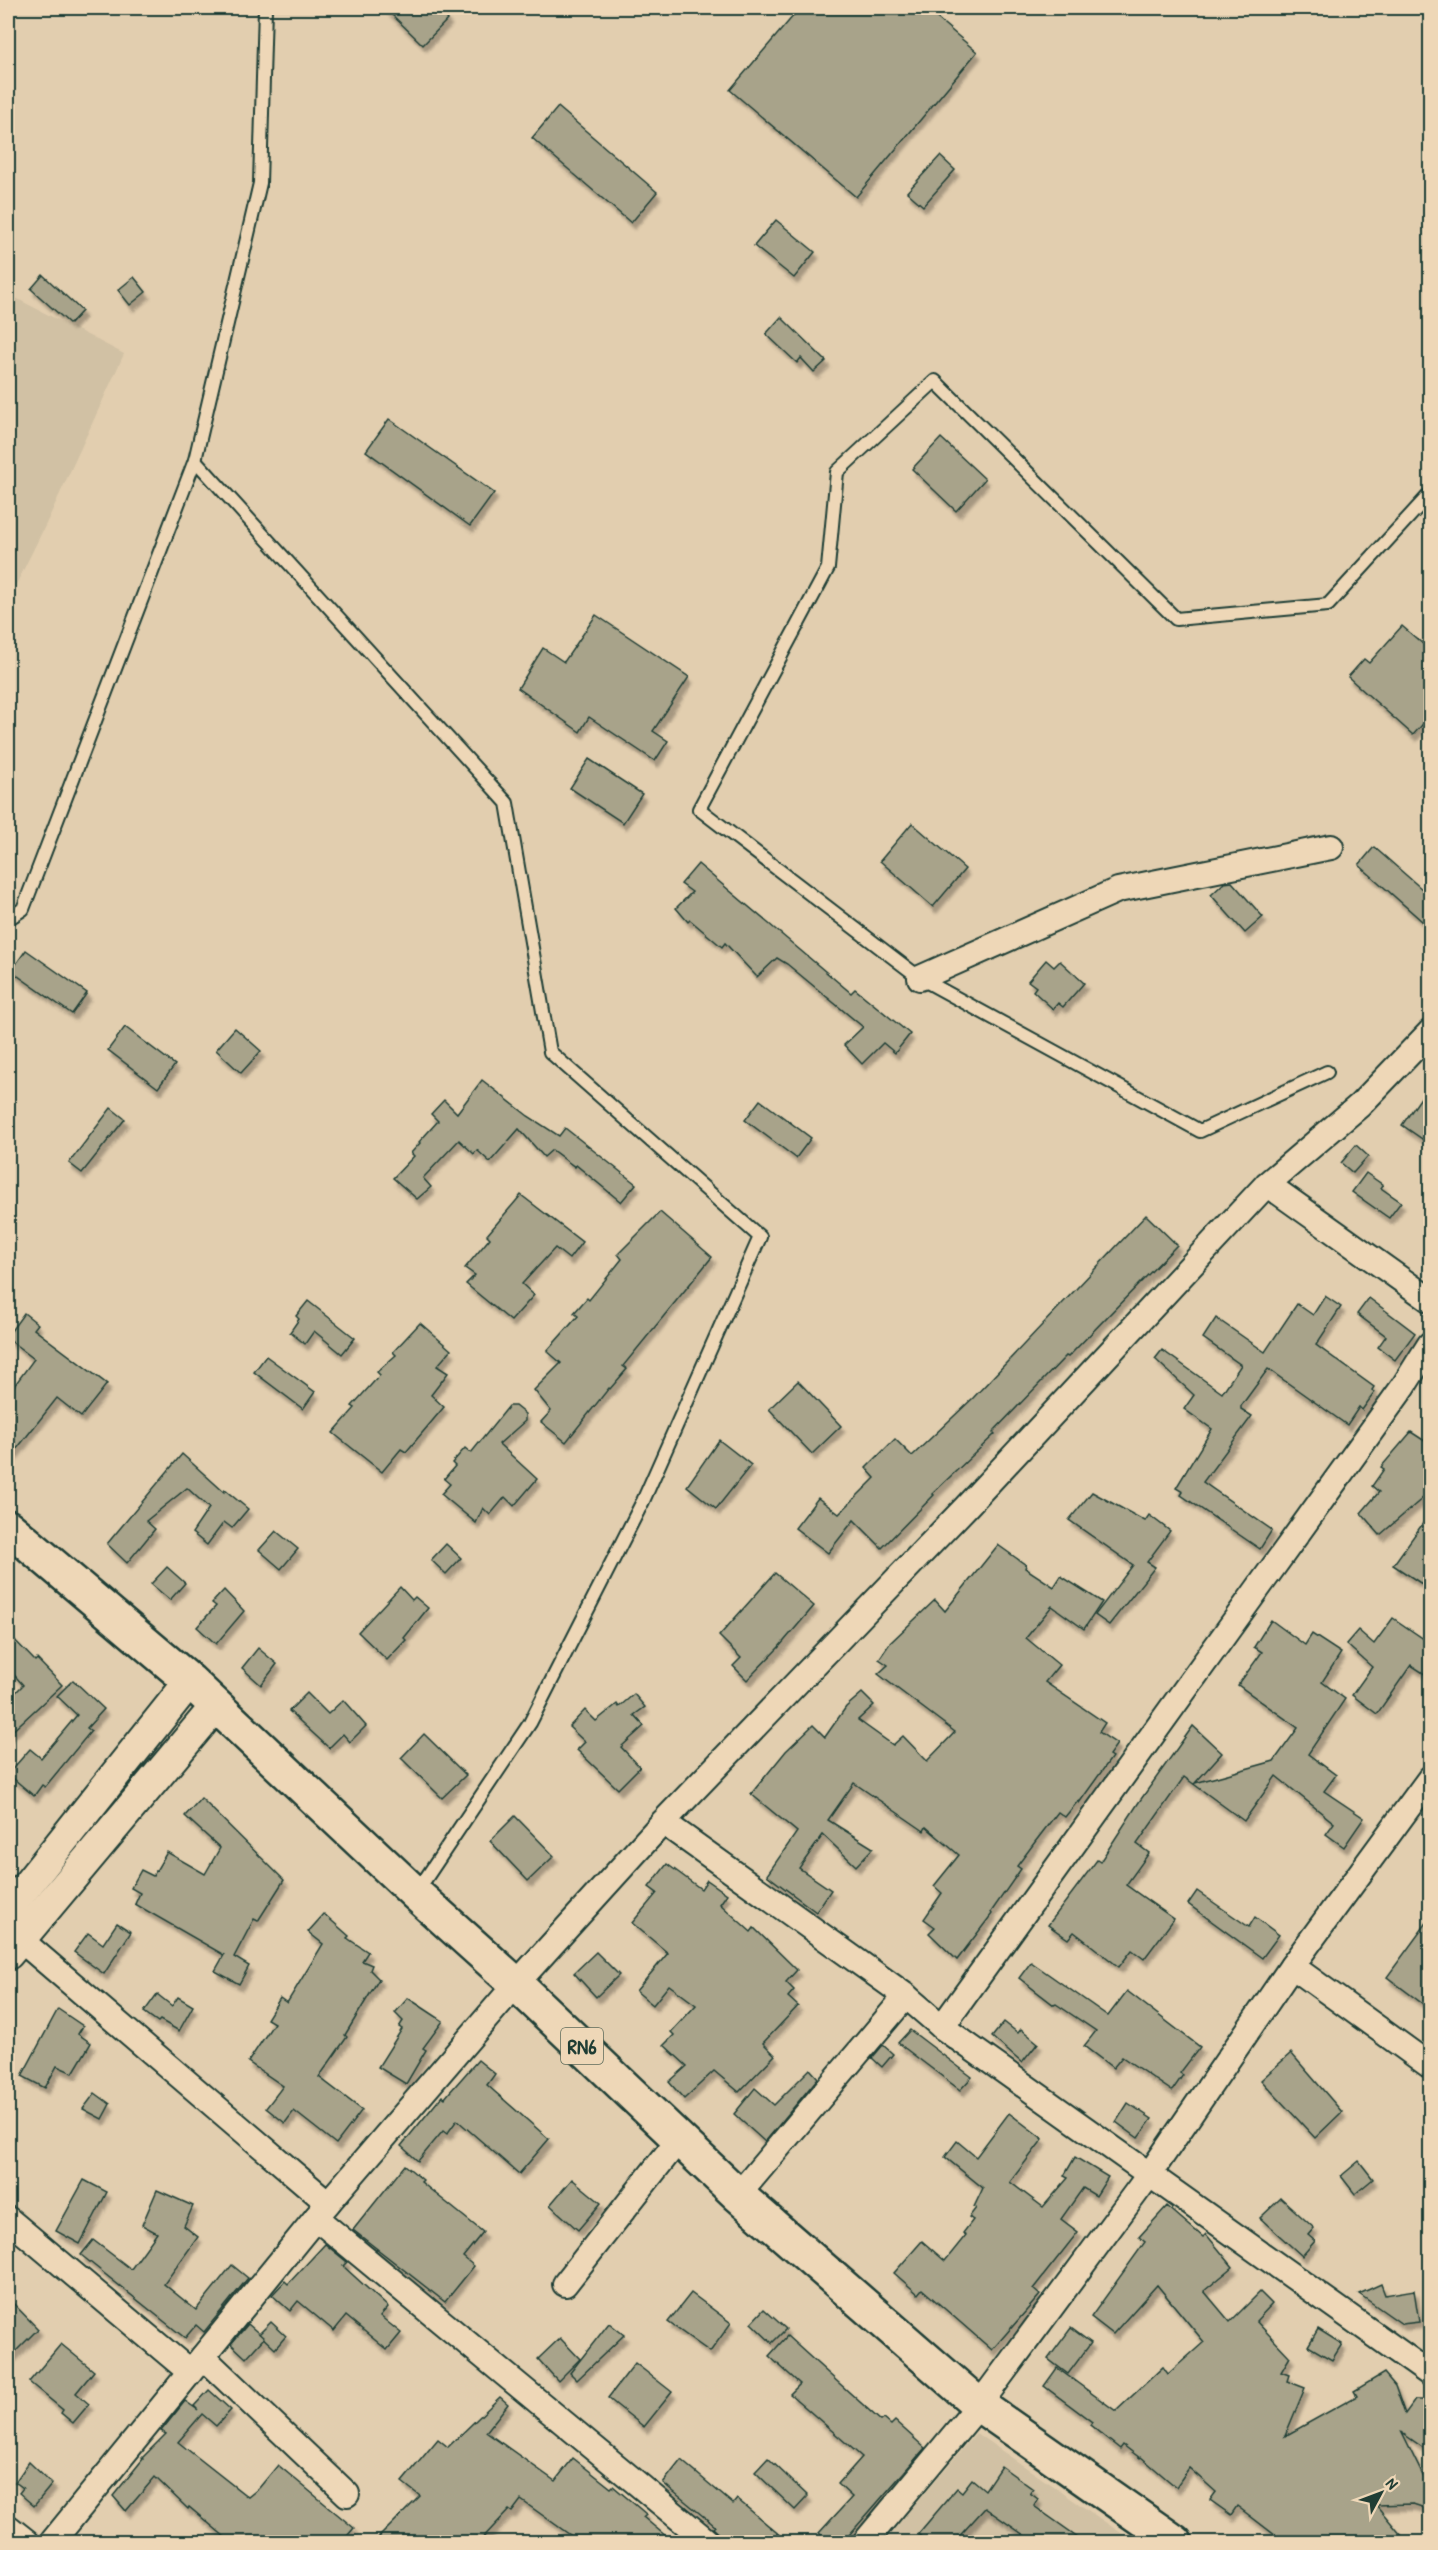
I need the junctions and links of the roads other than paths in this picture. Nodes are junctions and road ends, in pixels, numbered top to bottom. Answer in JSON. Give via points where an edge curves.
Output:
{"nodes":[{"id":1,"x":265,"y":8,"type":"edge"},
{"id":2,"x":195,"y":460,"type":"junction"},
{"id":3,"x":1431,"y":494,"type":"edge"},
{"id":4,"x":1331,"y":847,"type":"dead end"},
{"id":5,"x":8,"y":919,"type":"edge"},
{"id":6,"x":921,"y":978,"type":"junction"},
{"id":7,"x":1431,"y":1032,"type":"edge"},
{"id":8,"x":1328,"y":1072,"type":"dead end"},
{"id":9,"x":1268,"y":1184,"type":"junction"},
{"id":10,"x":1431,"y":1300,"type":"edge"},
{"id":11,"x":1431,"y":1344,"type":"edge"},
{"id":12,"x":8,"y":1527,"type":"edge"},
{"id":13,"x":190,"y":1681,"type":"junction"},
{"id":14,"x":216,"y":1706,"type":"junction"},
{"id":15,"x":1431,"y":1778,"type":"edge"},
{"id":16,"x":663,"y":1822,"type":"junction"},
{"id":17,"x":416,"y":1894,"type":"junction"},
{"id":18,"x":8,"y":1909,"type":"edge"},
{"id":19,"x":12,"y":1941,"type":"edge"},
{"id":20,"x":1292,"y":1966,"type":"junction"},
{"id":21,"x":516,"y":1984,"type":"junction"},
{"id":22,"x":906,"y":1996,"type":"junction"},
{"id":23,"x":942,"y":2027,"type":"junction"},
{"id":24,"x":1431,"y":2066,"type":"edge"},
{"id":25,"x":679,"y":2139,"type":"junction"},
{"id":26,"x":1149,"y":2175,"type":"junction"},
{"id":27,"x":738,"y":2195,"type":"junction"},
{"id":28,"x":322,"y":2210,"type":"junction"},
{"id":29,"x":8,"y":2219,"type":"edge"},
{"id":30,"x":565,"y":2283,"type":"dead end"},
{"id":31,"x":196,"y":2365,"type":"junction"},
{"id":32,"x":1431,"y":2374,"type":"edge"},
{"id":33,"x":979,"y":2405,"type":"junction"},
{"id":34,"x":348,"y":2494,"type":"dead end"},
{"id":35,"x":8,"y":2526,"type":"edge"},
{"id":36,"x":27,"y":2542,"type":"edge"},
{"id":37,"x":52,"y":2542,"type":"edge"},
{"id":38,"x":708,"y":2542,"type":"edge"},
{"id":39,"x":865,"y":2542,"type":"edge"},
{"id":40,"x":1175,"y":2542,"type":"edge"}],
"edges":[{"from":1,"to":2,"type":"lane","via":[[261,183]]},
{"from":2,"to":5,"type":"lane","via":[[23,909]]},
{"from":2,"to":17,"type":"lane","via":[[507,803],[550,1052],[760,1237],[643,1501],[530,1723]]},
{"from":3,"to":6,"type":"lane","via":[[1328,605],[1176,619],[935,381],[837,472],[828,568],[699,808]]},
{"from":4,"to":6,"type":"street","via":[[1118,890]]},
{"from":6,"to":8,"type":"lane","via":[[1200,1131]]},
{"from":7,"to":9,"type":"street","via":[[1360,1105]]},
{"from":9,"to":10,"type":"street"},
{"from":9,"to":16,"type":"street","via":[[966,1507]]},
{"from":11,"to":23,"type":"street"},
{"from":12,"to":13,"type":"main road","number":"RN6"},
{"from":13,"to":14,"type":"main road","number":"RN6"},
{"from":13,"to":18,"type":"street"},
{"from":14,"to":17,"type":"main road","number":"RN6"},
{"from":14,"to":19,"type":"street"},
{"from":15,"to":20,"type":"street"},
{"from":16,"to":21,"type":"street"},
{"from":16,"to":22,"type":"street"},
{"from":17,"to":21,"type":"main road","number":"RN6"},
{"from":19,"to":28,"type":"street"},
{"from":20,"to":24,"type":"street"},
{"from":20,"to":26,"type":"street"},
{"from":21,"to":25,"type":"main road","number":"RN6"},
{"from":21,"to":28,"type":"street"},
{"from":22,"to":23,"type":"street"},
{"from":22,"to":27,"type":"street"},
{"from":23,"to":26,"type":"street"},
{"from":25,"to":27,"type":"main road","number":"RN6"},
{"from":25,"to":30,"type":"street"},
{"from":26,"to":32,"type":"street"},
{"from":26,"to":33,"type":"street"},
{"from":27,"to":33,"type":"main road","number":"RN6"},
{"from":28,"to":31,"type":"street"},
{"from":28,"to":38,"type":"street"},
{"from":29,"to":31,"type":"street"},
{"from":31,"to":34,"type":"street"},
{"from":31,"to":37,"type":"street"},
{"from":33,"to":39,"type":"street"},
{"from":33,"to":40,"type":"main road","number":"RN6"},
{"from":35,"to":36,"type":"street"}]}
